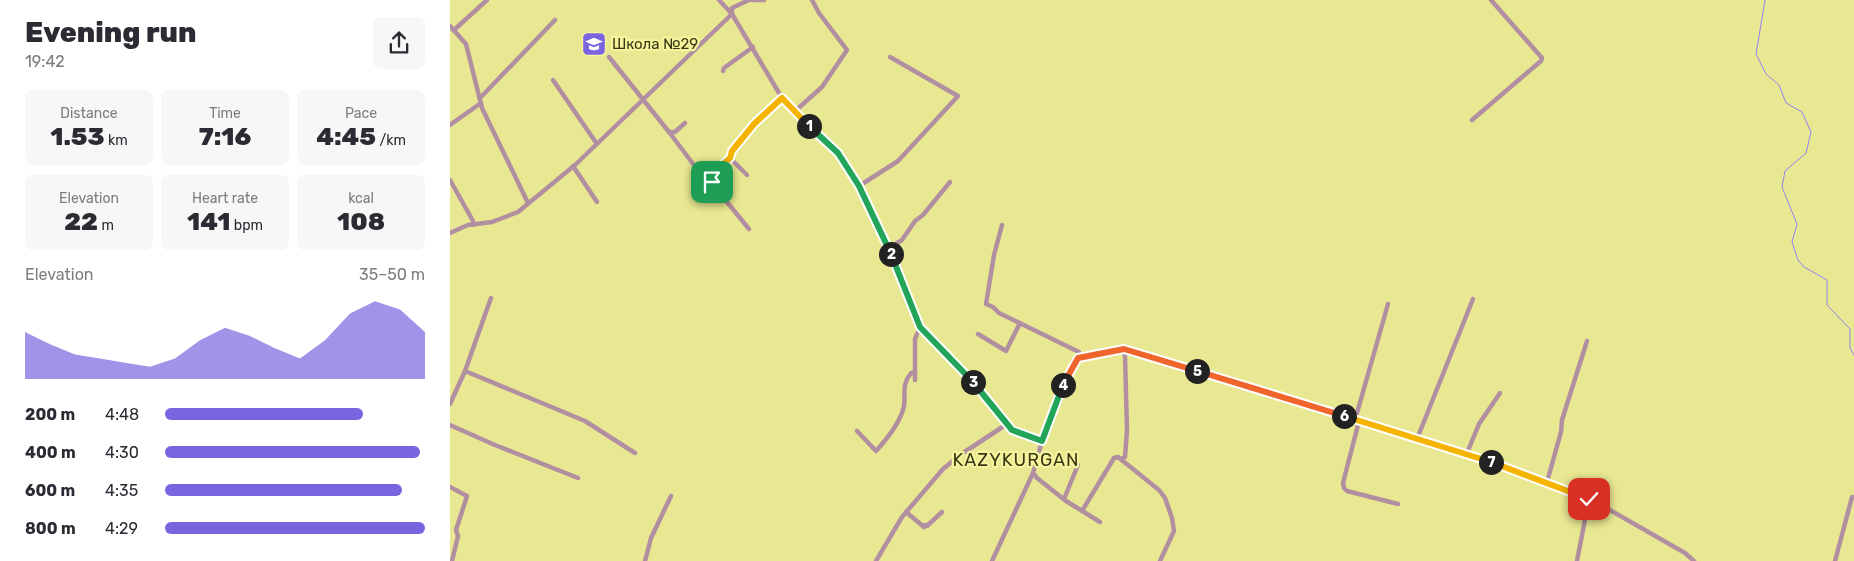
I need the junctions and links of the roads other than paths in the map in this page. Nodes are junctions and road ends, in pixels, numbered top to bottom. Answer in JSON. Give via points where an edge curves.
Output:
{"nodes":[{"id":1,"x":487,"y":0,"type":"edge"},
{"id":2,"x":719,"y":0,"type":"edge"},
{"id":3,"x":751,"y":0,"type":"edge"},
{"id":4,"x":764,"y":0,"type":"edge"},
{"id":5,"x":812,"y":0,"type":"edge"},
{"id":6,"x":1491,"y":0,"type":"edge"},
{"id":7,"x":732,"y":14,"type":"junction"},
{"id":8,"x":555,"y":20,"type":"dead end"},
{"id":9,"x":451,"y":28,"type":"edge"},
{"id":10,"x":753,"y":47,"type":"junction"},
{"id":11,"x":890,"y":56,"type":"dead end"},
{"id":12,"x":609,"y":57,"type":"dead end"},
{"id":13,"x":723,"y":71,"type":"dead end"},
{"id":14,"x":553,"y":80,"type":"dead end"},
{"id":15,"x":480,"y":98,"type":"junction"},
{"id":16,"x":643,"y":98,"type":"junction"},
{"id":17,"x":782,"y":98,"type":"junction"},
{"id":18,"x":481,"y":103,"type":"junction"},
{"id":19,"x":794,"y":112,"type":"junction"},
{"id":20,"x":1472,"y":120,"type":"dead end"},
{"id":21,"x":685,"y":123,"type":"dead end"},
{"id":22,"x":450,"y":125,"type":"edge"},
{"id":23,"x":669,"y":132,"type":"junction"},
{"id":24,"x":597,"y":144,"type":"junction"},
{"id":25,"x":730,"y":158,"type":"junction"},
{"id":26,"x":573,"y":166,"type":"junction"},
{"id":27,"x":747,"y":175,"type":"dead end"},
{"id":28,"x":450,"y":180,"type":"edge"},
{"id":29,"x":709,"y":180,"type":"junction"},
{"id":30,"x":950,"y":182,"type":"dead end"},
{"id":31,"x":859,"y":186,"type":"junction"},
{"id":32,"x":597,"y":202,"type":"dead end"},
{"id":33,"x":528,"y":203,"type":"junction"},
{"id":34,"x":473,"y":225,"type":"junction"},
{"id":35,"x":1002,"y":225,"type":"dead end"},
{"id":36,"x":749,"y":229,"type":"dead end"},
{"id":37,"x":450,"y":232,"type":"edge"},
{"id":38,"x":889,"y":248,"type":"junction"},
{"id":39,"x":492,"y":298,"type":"dead end"},
{"id":40,"x":1473,"y":299,"type":"dead end"},
{"id":41,"x":1388,"y":304,"type":"dead end"},
{"id":42,"x":1020,"y":323,"type":"junction"},
{"id":43,"x":920,"y":327,"type":"junction"},
{"id":44,"x":978,"y":334,"type":"dead end"},
{"id":45,"x":1587,"y":341,"type":"dead end"},
{"id":46,"x":1122,"y":349,"type":"junction"},
{"id":47,"x":1078,"y":358,"type":"junction"},
{"id":48,"x":465,"y":371,"type":"junction"},
{"id":49,"x":915,"y":373,"type":"junction"},
{"id":50,"x":915,"y":380,"type":"dead end"},
{"id":51,"x":1500,"y":393,"type":"dead end"},
{"id":52,"x":450,"y":404,"type":"edge"},
{"id":53,"x":1357,"y":420,"type":"junction"},
{"id":54,"x":1007,"y":424,"type":"junction"},
{"id":55,"x":450,"y":425,"type":"edge"},
{"id":56,"x":858,"y":431,"type":"dead end"},
{"id":57,"x":1417,"y":440,"type":"junction"},
{"id":58,"x":1042,"y":441,"type":"junction"},
{"id":59,"x":635,"y":453,"type":"dead end"},
{"id":60,"x":1467,"y":454,"type":"junction"},
{"id":61,"x":1121,"y":459,"type":"junction"},
{"id":62,"x":1078,"y":466,"type":"dead end"},
{"id":63,"x":1033,"y":473,"type":"junction"},
{"id":64,"x":578,"y":478,"type":"dead end"},
{"id":65,"x":1547,"y":482,"type":"junction"},
{"id":66,"x":450,"y":487,"type":"edge"},
{"id":67,"x":671,"y":496,"type":"dead end"},
{"id":68,"x":1852,"y":497,"type":"dead end"},
{"id":69,"x":1064,"y":499,"type":"junction"},
{"id":70,"x":1589,"y":499,"type":"junction"},
{"id":71,"x":1398,"y":504,"type":"dead end"},
{"id":72,"x":1082,"y":511,"type":"junction"},
{"id":73,"x":906,"y":512,"type":"junction"},
{"id":74,"x":942,"y":512,"type":"dead end"},
{"id":75,"x":1100,"y":522,"type":"dead end"},
{"id":76,"x":452,"y":561,"type":"edge"},
{"id":77,"x":645,"y":561,"type":"edge"},
{"id":78,"x":876,"y":561,"type":"edge"},
{"id":79,"x":992,"y":561,"type":"edge"},
{"id":80,"x":1160,"y":561,"type":"edge"},
{"id":81,"x":1577,"y":561,"type":"edge"},
{"id":82,"x":1694,"y":561,"type":"edge"},
{"id":83,"x":1835,"y":561,"type":"edge"}],
"edges":[{"from":1,"to":9,"type":"street"},
{"from":2,"to":7,"type":"street"},
{"from":3,"to":4,"type":"street"},
{"from":3,"to":7,"type":"street","via":[[732,8]]},
{"from":5,"to":19,"type":"street","via":[[847,50],[822,87]]},
{"from":6,"to":20,"type":"street","via":[[1542,58]]},
{"from":7,"to":10,"type":"street"},
{"from":7,"to":16,"type":"street"},
{"from":8,"to":15,"type":"street"},
{"from":9,"to":15,"type":"street","via":[[468,48]]},
{"from":10,"to":13,"type":"street"},
{"from":10,"to":17,"type":"street"},
{"from":11,"to":31,"type":"street","via":[[958,96],[898,161]]},
{"from":12,"to":16,"type":"street"},
{"from":14,"to":24,"type":"street"},
{"from":15,"to":18,"type":"street"},
{"from":16,"to":23,"type":"street"},
{"from":16,"to":24,"type":"street"},
{"from":17,"to":19,"type":"street"},
{"from":17,"to":25,"type":"street","via":[[754,124]]},
{"from":18,"to":22,"type":"street"},
{"from":18,"to":33,"type":"street"},
{"from":19,"to":31,"type":"street","via":[[838,153]]},
{"from":21,"to":23,"type":"street","via":[[675,132]]},
{"from":23,"to":29,"type":"street"},
{"from":24,"to":26,"type":"street"},
{"from":25,"to":27,"type":"street"},
{"from":25,"to":29,"type":"street"},
{"from":26,"to":32,"type":"street"},
{"from":26,"to":33,"type":"street"},
{"from":28,"to":34,"type":"street"},
{"from":29,"to":36,"type":"street"},
{"from":30,"to":38,"type":"street","via":[[915,220],[902,240]]},
{"from":31,"to":38,"type":"street"},
{"from":33,"to":34,"type":"street","via":[[506,217]]},
{"from":34,"to":37,"type":"street"},
{"from":35,"to":42,"type":"street","via":[[986,304]]},
{"from":38,"to":43,"type":"street"},
{"from":39,"to":48,"type":"street"},
{"from":40,"to":57,"type":"street"},
{"from":41,"to":53,"type":"street"},
{"from":42,"to":44,"type":"street","via":[[1006,351]]},
{"from":42,"to":47,"type":"street","via":[[1074,348],[1079,352]]},
{"from":43,"to":49,"type":"street","via":[[915,338]]},
{"from":43,"to":54,"type":"street"},
{"from":45,"to":65,"type":"street"},
{"from":46,"to":47,"type":"street"},
{"from":46,"to":53,"type":"street"},
{"from":46,"to":61,"type":"street","via":[[1125,356],[1127,430],[1125,457]]},
{"from":47,"to":58,"type":"street","via":[[1066,378]]},
{"from":48,"to":52,"type":"street"},
{"from":48,"to":59,"type":"street","via":[[586,421]]},
{"from":49,"to":50,"type":"street"},
{"from":49,"to":56,"type":"street","via":[[904,381],[904,407],[876,451]]},
{"from":51,"to":60,"type":"street","via":[[1479,424]]},
{"from":53,"to":57,"type":"street"},
{"from":53,"to":71,"type":"street","via":[[1344,488]]},
{"from":54,"to":58,"type":"street","via":[[1012,430]]},
{"from":54,"to":73,"type":"street","via":[[943,469]]},
{"from":55,"to":64,"type":"street"},
{"from":57,"to":60,"type":"street"},
{"from":58,"to":63,"type":"street"},
{"from":60,"to":65,"type":"street"},
{"from":61,"to":72,"type":"street","via":[[1114,458]]},
{"from":61,"to":80,"type":"street","via":[[1165,498],[1174,531]]},
{"from":62,"to":69,"type":"street"},
{"from":63,"to":69,"type":"street"},
{"from":63,"to":79,"type":"street"},
{"from":65,"to":70,"type":"street"},
{"from":66,"to":76,"type":"street","via":[[467,496],[456,530],[458,536]]},
{"from":67,"to":77,"type":"street","via":[[651,538]]},
{"from":68,"to":83,"type":"street"},
{"from":69,"to":72,"type":"street"},
{"from":70,"to":81,"type":"street"},
{"from":70,"to":82,"type":"street"},
{"from":72,"to":75,"type":"street"},
{"from":73,"to":74,"type":"street","via":[[924,526]]},
{"from":73,"to":78,"type":"street"}]}
